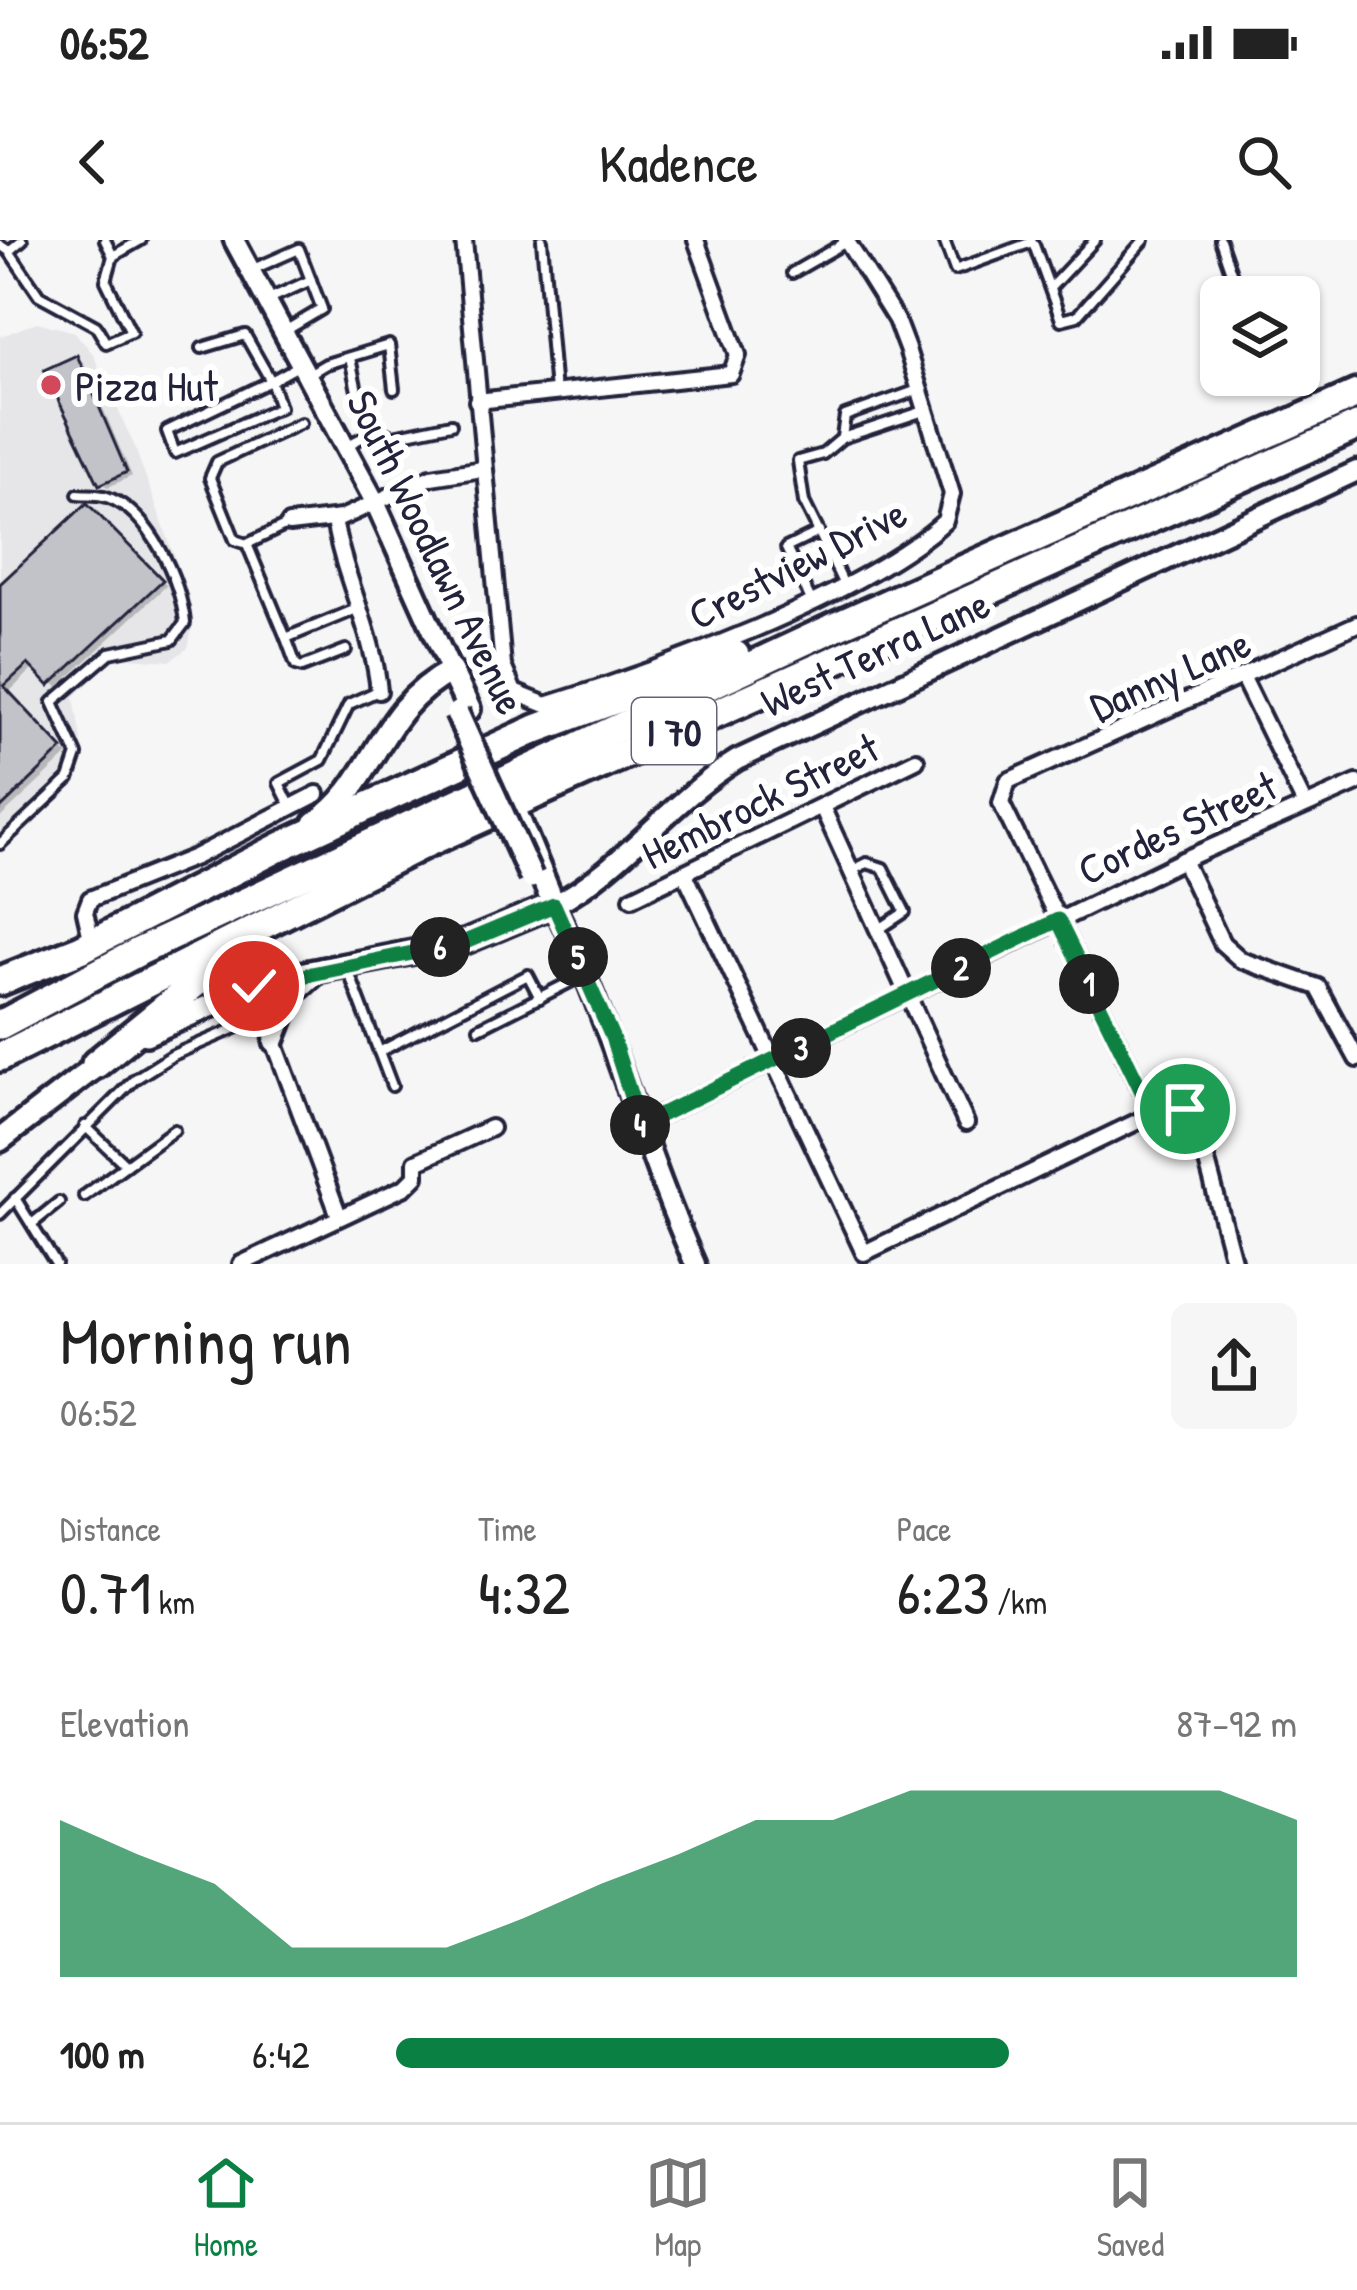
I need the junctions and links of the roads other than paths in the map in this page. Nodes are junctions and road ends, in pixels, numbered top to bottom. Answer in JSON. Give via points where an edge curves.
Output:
{"nodes":[{"id":1,"x":22,"y":240,"type":"edge"},
{"id":2,"x":105,"y":240,"type":"edge"},
{"id":3,"x":141,"y":240,"type":"edge"},
{"id":4,"x":234,"y":240,"type":"edge"},
{"id":5,"x":464,"y":240,"type":"edge"},
{"id":6,"x":542,"y":240,"type":"edge"},
{"id":7,"x":696,"y":240,"type":"edge"},
{"id":8,"x":944,"y":240,"type":"edge"},
{"id":9,"x":1095,"y":240,"type":"edge"},
{"id":10,"x":1144,"y":240,"type":"edge"},
{"id":11,"x":1220,"y":240,"type":"edge"},
{"id":12,"x":847,"y":241,"type":"edge"},
{"id":13,"x":1033,"y":242,"type":"edge"},
{"id":14,"x":4,"y":248,"type":"edge"},
{"id":15,"x":113,"y":256,"type":"junction"},
{"id":16,"x":251,"y":271,"type":"junction"},
{"id":17,"x":792,"y":273,"type":"dead end"},
{"id":18,"x":1232,"y":276,"type":"edge"},
{"id":19,"x":311,"y":280,"type":"junction"},
{"id":20,"x":1049,"y":288,"type":"junction"},
{"id":21,"x":267,"y":300,"type":"junction"},
{"id":22,"x":284,"y":332,"type":"junction"},
{"id":23,"x":202,"y":348,"type":"dead end"},
{"id":24,"x":350,"y":358,"type":"junction"},
{"id":25,"x":305,"y":370,"type":"junction"},
{"id":26,"x":271,"y":381,"type":"junction"},
{"id":27,"x":394,"y":389,"type":"dead end"},
{"id":28,"x":919,"y":389,"type":"junction"},
{"id":29,"x":556,"y":393,"type":"junction"},
{"id":30,"x":1357,"y":394,"type":"edge"},
{"id":31,"x":477,"y":401,"type":"junction"},
{"id":32,"x":926,"y":410,"type":"junction"},
{"id":33,"x":301,"y":423,"type":"dead end"},
{"id":34,"x":451,"y":424,"type":"dead end"},
{"id":35,"x":1357,"y":426,"type":"edge"},
{"id":36,"x":376,"y":430,"type":"junction"},
{"id":37,"x":842,"y":438,"type":"junction"},
{"id":38,"x":346,"y":446,"type":"junction"},
{"id":39,"x":484,"y":469,"type":"junction"},
{"id":40,"x":1357,"y":471,"type":"edge"},
{"id":41,"x":78,"y":494,"type":"dead end"},
{"id":42,"x":375,"y":502,"type":"junction"},
{"id":43,"x":334,"y":520,"type":"junction"},
{"id":44,"x":289,"y":524,"type":"joint"},
{"id":45,"x":819,"y":532,"type":"junction"},
{"id":46,"x":247,"y":544,"type":"junction"},
{"id":47,"x":843,"y":584,"type":"junction"},
{"id":48,"x":811,"y":600,"type":"junction"},
{"id":49,"x":361,"y":608,"type":"junction"},
{"id":50,"x":1357,"y":623,"type":"edge"},
{"id":51,"x":839,"y":625,"type":"junction"},
{"id":52,"x":286,"y":638,"type":"junction"},
{"id":53,"x":346,"y":650,"type":"dead end"},
{"id":54,"x":451,"y":671,"type":"junction"},
{"id":55,"x":1243,"y":678,"type":"junction"},
{"id":56,"x":379,"y":691,"type":"joint"},
{"id":57,"x":463,"y":711,"type":"junction"},
{"id":58,"x":393,"y":716,"type":"junction"},
{"id":59,"x":916,"y":760,"type":"dead end"},
{"id":60,"x":1357,"y":783,"type":"edge"},
{"id":61,"x":317,"y":794,"type":"dead end"},
{"id":62,"x":1304,"y":803,"type":"junction"},
{"id":63,"x":291,"y":808,"type":"junction"},
{"id":64,"x":823,"y":809,"type":"junction"},
{"id":65,"x":0,"y":844,"type":"edge"},
{"id":66,"x":1183,"y":860,"type":"junction"},
{"id":67,"x":851,"y":871,"type":"junction"},
{"id":68,"x":537,"y":874,"type":"junction"},
{"id":69,"x":685,"y":874,"type":"junction"},
{"id":70,"x":632,"y":898,"type":"dead end"},
{"id":71,"x":301,"y":902,"type":"junction"},
{"id":72,"x":554,"y":905,"type":"junction"},
{"id":73,"x":1058,"y":920,"type":"junction"},
{"id":74,"x":511,"y":924,"type":"junction"},
{"id":75,"x":878,"y":930,"type":"junction"},
{"id":76,"x":90,"y":934,"type":"junction"},
{"id":77,"x":335,"y":965,"type":"junction"},
{"id":78,"x":586,"y":975,"type":"junction"},
{"id":79,"x":0,"y":977,"type":"edge"},
{"id":80,"x":254,"y":986,"type":"junction"},
{"id":81,"x":908,"y":995,"type":"junction"},
{"id":82,"x":540,"y":998,"type":"junction"},
{"id":83,"x":264,"y":1016,"type":"junction"},
{"id":84,"x":0,"y":1025,"type":"edge"},
{"id":85,"x":479,"y":1028,"type":"dead end"},
{"id":86,"x":274,"y":1042,"type":"junction"},
{"id":87,"x":380,"y":1052,"type":"junction"},
{"id":88,"x":0,"y":1057,"type":"edge"},
{"id":89,"x":1357,"y":1059,"type":"edge"},
{"id":90,"x":772,"y":1063,"type":"junction"},
{"id":91,"x":96,"y":1064,"type":"junction"},
{"id":92,"x":392,"y":1086,"type":"dead end"},
{"id":93,"x":1153,"y":1114,"type":"junction"},
{"id":94,"x":966,"y":1123,"type":"dead end"},
{"id":95,"x":640,"y":1125,"type":"junction"},
{"id":96,"x":86,"y":1126,"type":"junction"},
{"id":97,"x":491,"y":1128,"type":"dead end"},
{"id":98,"x":174,"y":1130,"type":"dead end"},
{"id":99,"x":0,"y":1140,"type":"edge"},
{"id":100,"x":126,"y":1165,"type":"junction"},
{"id":101,"x":84,"y":1196,"type":"dead end"},
{"id":102,"x":15,"y":1198,"type":"junction"},
{"id":103,"x":59,"y":1202,"type":"dead end"},
{"id":104,"x":0,"y":1214,"type":"edge"},
{"id":105,"x":339,"y":1216,"type":"junction"},
{"id":106,"x":34,"y":1223,"type":"junction"},
{"id":107,"x":56,"y":1264,"type":"edge"},
{"id":108,"x":241,"y":1264,"type":"edge"},
{"id":109,"x":695,"y":1264,"type":"edge"},
{"id":110,"x":1234,"y":1264,"type":"edge"}],
"edges":[{"from":1,"to":14,"type":"lane"},
{"from":2,"to":15,"type":"lane"},
{"from":3,"to":15,"type":"lane"},
{"from":4,"to":16,"type":"street","name":"South Woodlawn Avenue"},
{"from":5,"to":31,"type":"street"},
{"from":6,"to":29,"type":"lane"},
{"from":7,"to":29,"type":"street","via":[[727,313],[737,369]]},
{"from":8,"to":13,"type":"lane","via":[[955,270]]},
{"from":9,"to":20,"type":"lane"},
{"from":10,"to":20,"type":"lane","via":[[1077,316],[1061,320]]},
{"from":11,"to":18,"type":"lane"},
{"from":12,"to":17,"type":"lane"},
{"from":12,"to":28,"type":"street","name":"Crestview Drive","via":[[896,320]]},
{"from":13,"to":20,"type":"lane"},
{"from":14,"to":15,"type":"lane","via":[[40,295],[96,326],[106,343],[130,332],[106,281]]},
{"from":16,"to":19,"type":"lane","via":[[299,250]]},
{"from":16,"to":21,"type":"street","name":"South Woodlawn Avenue"},
{"from":19,"to":21,"type":"lane"},
{"from":19,"to":22,"type":"lane","via":[[322,309]]},
{"from":21,"to":22,"type":"street","name":"South Woodlawn Avenue"},
{"from":22,"to":25,"type":"street","name":"South Woodlawn Avenue"},
{"from":23,"to":26,"type":"lane","via":[[244,335]]},
{"from":24,"to":25,"type":"lane"},
{"from":24,"to":27,"type":"lane","via":[[389,345]]},
{"from":24,"to":36,"type":"lane"},
{"from":25,"to":26,"type":"lane"},
{"from":25,"to":38,"type":"street","name":"South Woodlawn Avenue"},
{"from":26,"to":26,"type":"lane","via":[[167,431],[175,453],[280,407]]},
{"from":28,"to":32,"type":"street","name":"Crestview Drive"},
{"from":28,"to":37,"type":"lane","via":[[845,416]]},
{"from":29,"to":31,"type":"street"},
{"from":30,"to":51,"type":"highway","number":"I 70"},
{"from":31,"to":39,"type":"street"},
{"from":32,"to":37,"type":"lane"},
{"from":32,"to":47,"type":"street","name":"Crestview Drive","via":[[952,508],[929,535]]},
{"from":33,"to":46,"type":"lane","via":[[211,470],[235,540]]},
{"from":34,"to":36,"type":"lane","via":[[392,436]]},
{"from":35,"to":71,"type":"highway","number":"I 70"},
{"from":36,"to":38,"type":"lane"},
{"from":37,"to":45,"type":"lane","via":[[798,461]]},
{"from":38,"to":42,"type":"street","name":"South Woodlawn Avenue"},
{"from":39,"to":42,"type":"street","via":[[431,477]]},
{"from":39,"to":48,"type":"street","name":"Crestview Drive","via":[[503,666],[523,698],[546,705],[595,690]]},
{"from":40,"to":72,"type":"street","name":"West Terra Lane","via":[[737,760],[678,802],[615,868]]},
{"from":41,"to":65,"type":"lane","via":[[109,497],[137,520],[174,572],[185,622],[172,640],[110,653],[53,702],[77,755],[69,779]]},
{"from":42,"to":43,"type":"street"},
{"from":42,"to":54,"type":"street","name":"South Woodlawn Avenue"},
{"from":43,"to":44,"type":"street"},
{"from":43,"to":49,"type":"street"},
{"from":44,"to":46,"type":"lane"},
{"from":45,"to":47,"type":"lane"},
{"from":45,"to":48,"type":"lane","via":[[786,548]]},
{"from":46,"to":52,"type":"lane"},
{"from":47,"to":48,"type":"street","name":"Crestview Drive"},
{"from":49,"to":52,"type":"lane"},
{"from":49,"to":56,"type":"street"},
{"from":50,"to":55,"type":"street","name":"Danny Lane"},
{"from":51,"to":79,"type":"highway","via":[[798,629],[536,729],[81,949]]},
{"from":51,"to":84,"type":"highway","number":"I 70","via":[[140,951]]},
{"from":52,"to":53,"type":"lane","via":[[302,667]]},
{"from":54,"to":57,"type":"main road","name":"South Woodlawn Avenue"},
{"from":54,"to":58,"type":"main road"},
{"from":55,"to":62,"type":"street"},
{"from":55,"to":73,"type":"street","name":"Danny Lane","via":[[1008,782],[1001,803]]},
{"from":56,"to":63,"type":"lane","via":[[349,704],[322,760],[279,783]]},
{"from":57,"to":58,"type":"main road","via":[[431,696]]},
{"from":57,"to":68,"type":"main road","name":"South Woodlawn Avenue"},
{"from":58,"to":76,"type":"main road","via":[[328,814]]},
{"from":59,"to":64,"type":"street","name":"Hembrock Street"},
{"from":60,"to":62,"type":"street","name":"Cordes Street"},
{"from":61,"to":63,"type":"street"},
{"from":62,"to":66,"type":"street","name":"Cordes Street"},
{"from":63,"to":76,"type":"street","via":[[90,898]]},
{"from":64,"to":67,"type":"street"},
{"from":64,"to":69,"type":"street","name":"Hembrock Street"},
{"from":66,"to":73,"type":"street","name":"Cordes Street"},
{"from":66,"to":89,"type":"street","via":[[1222,943],[1241,960],[1318,987]]},
{"from":67,"to":75,"type":"street"},
{"from":67,"to":75,"type":"lane","via":[[867,863],[883,868],[905,912]]},
{"from":68,"to":72,"type":"main road","name":"South Woodlawn Avenue"},
{"from":68,"to":74,"type":"main road","via":[[533,902]]},
{"from":69,"to":70,"type":"street","name":"Hembrock Street"},
{"from":69,"to":90,"type":"street"},
{"from":71,"to":88,"type":"highway","number":"I 70"},
{"from":71,"to":91,"type":"highway"},
{"from":72,"to":74,"type":"main road","name":"West Terra Lane"},
{"from":72,"to":78,"type":"street"},
{"from":73,"to":81,"type":"street","name":"Cordes Street"},
{"from":73,"to":93,"type":"street"},
{"from":74,"to":77,"type":"main road","name":"West Terra Lane","via":[[465,942]]},
{"from":75,"to":81,"type":"street"},
{"from":76,"to":79,"type":"main road"},
{"from":77,"to":80,"type":"main road","name":"West Terra Lane"},
{"from":77,"to":86,"type":"street","via":[[292,996]]},
{"from":77,"to":87,"type":"lane"},
{"from":78,"to":82,"type":"lane"},
{"from":78,"to":95,"type":"street"},
{"from":80,"to":83,"type":"street"},
{"from":80,"to":91,"type":"main road","name":"West Terra Lane"},
{"from":81,"to":90,"type":"street","name":"Cordes Street"},
{"from":81,"to":94,"type":"street"},
{"from":82,"to":85,"type":"lane"},
{"from":82,"to":87,"type":"lane","via":[[528,975]]},
{"from":83,"to":86,"type":"street"},
{"from":83,"to":96,"type":"lane","via":[[173,1055]]},
{"from":86,"to":105,"type":"street"},
{"from":87,"to":92,"type":"lane"},
{"from":90,"to":93,"type":"street","via":[[863,1253]]},
{"from":90,"to":95,"type":"street","name":"Cordes Street"},
{"from":91,"to":99,"type":"main road","name":"West Terra Lane"},
{"from":93,"to":110,"type":"street","via":[[1174,1106],[1195,1116]]},
{"from":95,"to":109,"type":"street"},
{"from":96,"to":100,"type":"lane"},
{"from":96,"to":102,"type":"lane"},
{"from":97,"to":105,"type":"street","via":[[416,1162],[406,1187]]},
{"from":98,"to":100,"type":"lane"},
{"from":100,"to":101,"type":"lane"},
{"from":102,"to":104,"type":"lane"},
{"from":102,"to":106,"type":"lane"},
{"from":103,"to":106,"type":"lane"},
{"from":105,"to":108,"type":"street"},
{"from":106,"to":107,"type":"lane"}]}
